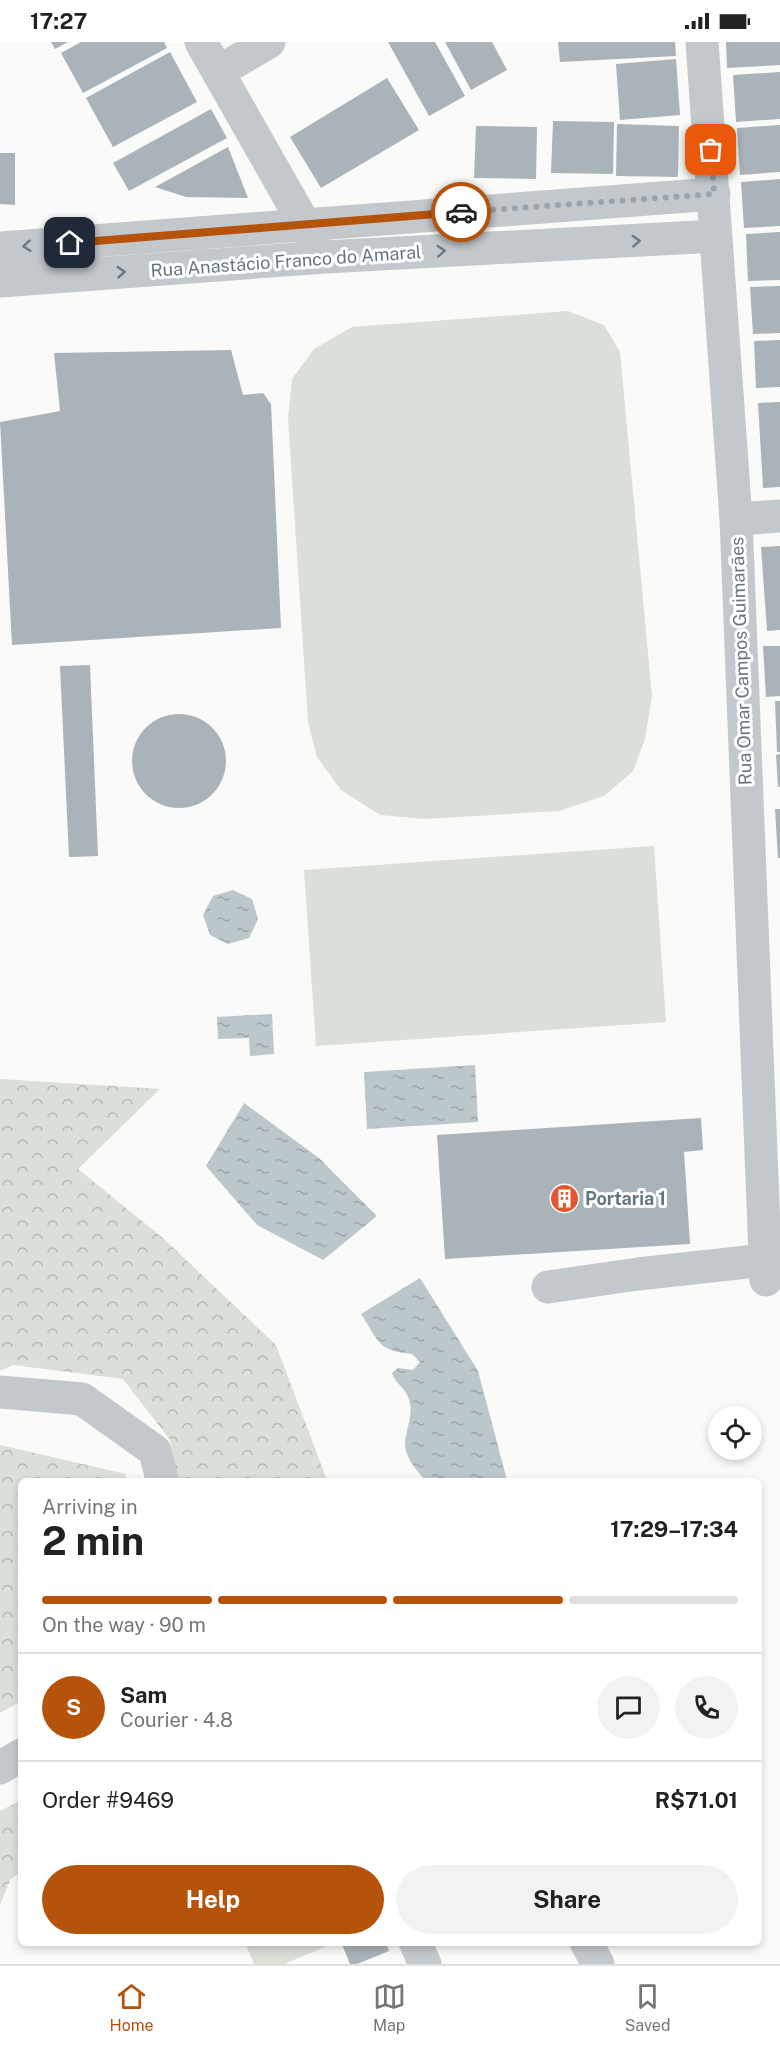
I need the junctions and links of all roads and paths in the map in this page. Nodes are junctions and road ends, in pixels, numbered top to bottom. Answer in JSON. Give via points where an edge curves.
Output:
{"nodes":[{"id":1,"x":201,"y":42,"type":"edge"},
{"id":2,"x":269,"y":42,"type":"edge"},
{"id":3,"x":702,"y":42,"type":"edge"},
{"id":4,"x":218,"y":72,"type":"junction"},
{"id":5,"x":714,"y":194,"type":"junction"},
{"id":6,"x":304,"y":224,"type":"junction"},
{"id":7,"x":716,"y":236,"type":"junction"},
{"id":8,"x":0,"y":248,"type":"edge"},
{"id":9,"x":325,"y":257,"type":"junction"},
{"id":10,"x":0,"y":281,"type":"edge"},
{"id":11,"x":780,"y":516,"type":"edge"},
{"id":12,"x":736,"y":519,"type":"junction"},
{"id":13,"x":548,"y":1287,"type":"dead end"},
{"id":14,"x":0,"y":1392,"type":"edge"},
{"id":15,"x":162,"y":1478,"type":"edge"},
{"id":16,"x":18,"y":1757,"type":"edge"},
{"id":17,"x":0,"y":1768,"type":"edge"},
{"id":18,"x":417,"y":1946,"type":"edge"},
{"id":19,"x":588,"y":1946,"type":"edge"},
{"id":20,"x":425,"y":1964,"type":"edge"},
{"id":21,"x":597,"y":1964,"type":"edge"}],
"edges":[{"from":1,"to":4,"type":"street"},
{"from":2,"to":4,"type":"street"},
{"from":3,"to":5,"type":"street","name":"Rua Omar Campos Guimarães"},
{"from":4,"to":6,"type":"street"},
{"from":5,"to":6,"type":"street","name":"Rua Anastácio Franco do Amaral"},
{"from":5,"to":7,"type":"street","name":"Rua Omar Campos Guimarães"},
{"from":6,"to":8,"type":"street","name":"Rua Anastácio Franco do Amaral","one_way":true},
{"from":6,"to":9,"type":"street"},
{"from":9,"to":7,"type":"street","name":"Rua Anastácio Franco do Amaral","one_way":true},
{"from":7,"to":12,"type":"street","name":"Rua Omar Campos Guimarães"},
{"from":10,"to":9,"type":"street","name":"Rua Anastácio Franco do Amaral","one_way":true},
{"from":11,"to":12,"type":"street"},
{"from":12,"to":13,"type":"street","name":"Rua Omar Campos Guimarães","via":[[766,1270],[638,1275]]},
{"from":14,"to":15,"type":"street","via":[[82,1398],[155,1451]]},
{"from":16,"to":17,"type":"street"},
{"from":18,"to":20,"type":"street"},
{"from":19,"to":21,"type":"street"}]}
